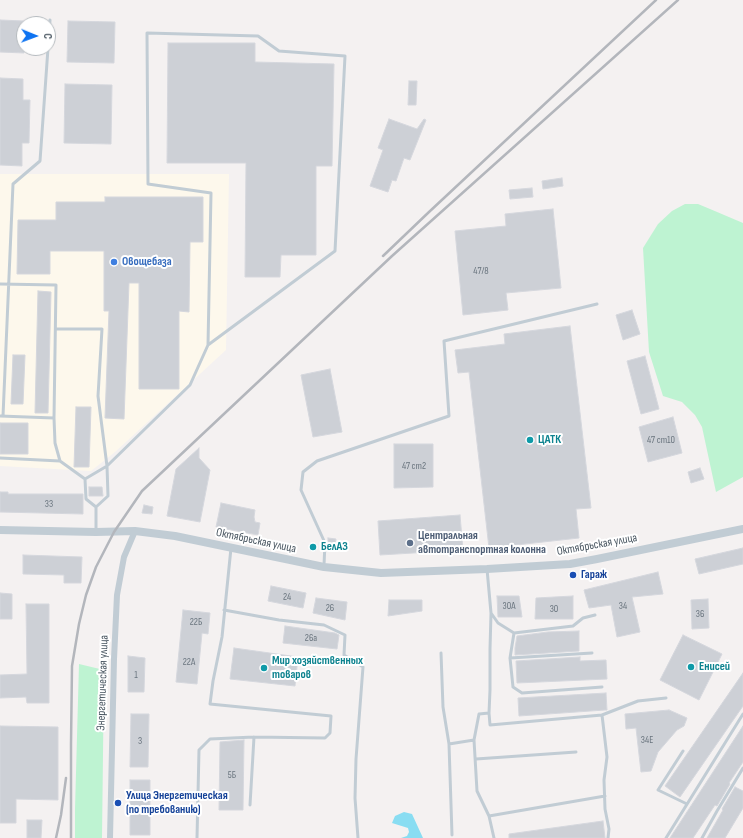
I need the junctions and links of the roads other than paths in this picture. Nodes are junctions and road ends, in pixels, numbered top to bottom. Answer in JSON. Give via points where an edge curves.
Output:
{"nodes":[{"id":1,"x":47,"y":56,"type":"edge"},
{"id":2,"x":0,"y":284,"type":"edge"},
{"id":3,"x":9,"y":285,"type":"junction"},
{"id":4,"x":597,"y":304,"type":"dead end"},
{"id":5,"x":56,"y":329,"type":"junction"},
{"id":6,"x":208,"y":345,"type":"junction"},
{"id":7,"x":1,"y":416,"type":"edge"},
{"id":8,"x":54,"y":418,"type":"junction"},
{"id":9,"x":0,"y":458,"type":"edge"},
{"id":10,"x":60,"y":460,"type":"junction"},
{"id":11,"x":107,"y":466,"type":"junction"},
{"id":12,"x":86,"y":479,"type":"junction"},
{"id":13,"x":96,"y":507,"type":"junction"},
{"id":14,"x":743,"y":529,"type":"edge"},
{"id":15,"x":0,"y":530,"type":"edge"},
{"id":16,"x":135,"y":531,"type":"junction"},
{"id":17,"x":96,"y":532,"type":"junction"},
{"id":18,"x":231,"y":548,"type":"junction"},
{"id":19,"x":324,"y":567,"type":"junction"},
{"id":20,"x":487,"y":569,"type":"junction"},
{"id":21,"x":224,"y":610,"type":"junction"},
{"id":22,"x":492,"y":613,"type":"junction"},
{"id":23,"x":595,"y":614,"type":"dead end"},
{"id":24,"x":514,"y":633,"type":"junction"},
{"id":25,"x":441,"y":653,"type":"dead end"},
{"id":26,"x":592,"y":653,"type":"dead end"},
{"id":27,"x":510,"y":658,"type":"junction"},
{"id":28,"x":602,"y":687,"type":"dead end"},
{"id":29,"x":666,"y":698,"type":"dead end"},
{"id":30,"x":489,"y":713,"type":"junction"},
{"id":31,"x":743,"y":714,"type":"edge"},
{"id":32,"x":602,"y":715,"type":"junction"},
{"id":33,"x":254,"y":738,"type":"junction"},
{"id":34,"x":474,"y":740,"type":"junction"},
{"id":35,"x":449,"y":744,"type":"junction"},
{"id":36,"x":683,"y":751,"type":"dead end"},
{"id":37,"x":576,"y":752,"type":"dead end"},
{"id":38,"x":476,"y":759,"type":"junction"},
{"id":39,"x":743,"y":768,"type":"edge"},
{"id":40,"x":605,"y":796,"type":"junction"},
{"id":41,"x":687,"y":804,"type":"junction"},
{"id":42,"x":250,"y":805,"type":"dead end"},
{"id":43,"x":489,"y":816,"type":"junction"},
{"id":44,"x":452,"y":835,"type":"dead end"},
{"id":45,"x":110,"y":838,"type":"edge"},
{"id":46,"x":197,"y":838,"type":"edge"},
{"id":47,"x":358,"y":838,"type":"edge"},
{"id":48,"x":494,"y":838,"type":"edge"},
{"id":49,"x":608,"y":838,"type":"edge"},
{"id":50,"x":666,"y":838,"type":"edge"},
{"id":51,"x":702,"y":838,"type":"edge"}],
"edges":[{"from":1,"to":3,"type":"lane","via":[[40,161],[12,184]]},
{"from":2,"to":3,"type":"lane"},
{"from":3,"to":5,"type":"lane","via":[[56,286]]},
{"from":3,"to":7,"type":"lane"},
{"from":4,"to":19,"type":"lane","via":[[444,341],[448,416],[316,461],[303,472],[301,490],[324,543]]},
{"from":5,"to":8,"type":"lane"},
{"from":5,"to":11,"type":"lane","via":[[102,329],[98,396]]},
{"from":6,"to":6,"type":"lane","via":[[211,193],[148,184],[147,33],[258,36],[279,51],[346,56],[335,251]]},
{"from":6,"to":11,"type":"lane","via":[[190,385]]},
{"from":7,"to":8,"type":"lane"},
{"from":8,"to":10,"type":"lane","via":[[54,443]]},
{"from":9,"to":10,"type":"lane"},
{"from":10,"to":12,"type":"lane"},
{"from":11,"to":12,"type":"lane"},
{"from":11,"to":13,"type":"lane","via":[[108,496]]},
{"from":12,"to":13,"type":"lane","via":[[86,499]]},
{"from":13,"to":17,"type":"lane"},
{"from":14,"to":20,"type":"street","name":"Октябрьская улица","via":[[597,560]]},
{"from":15,"to":17,"type":"street","name":"Октябрьская улица"},
{"from":16,"to":17,"type":"street","name":"Октябрьская улица"},
{"from":16,"to":18,"type":"street","name":"Октябрьская улица","via":[[175,536]]},
{"from":16,"to":45,"type":"street","name":"Энергетическая улица","via":[[124,557],[117,596]]},
{"from":18,"to":19,"type":"street","name":"Октябрьская улица"},
{"from":18,"to":21,"type":"lane"},
{"from":19,"to":20,"type":"street","name":"Октябрьская улица","via":[[381,573]]},
{"from":20,"to":22,"type":"lane"},
{"from":21,"to":33,"type":"lane","via":[[210,704],[331,716],[330,733],[325,738]]},
{"from":21,"to":47,"type":"lane","via":[[324,625],[345,635],[344,655],[363,667],[356,759]]},
{"from":22,"to":24,"type":"lane","via":[[498,623]]},
{"from":22,"to":30,"type":"lane"},
{"from":23,"to":24,"type":"lane","via":[[583,618],[573,626]]},
{"from":24,"to":27,"type":"lane"},
{"from":25,"to":35,"type":"lane","via":[[443,707]]},
{"from":26,"to":27,"type":"lane"},
{"from":27,"to":28,"type":"lane","via":[[513,687],[522,692]]},
{"from":29,"to":32,"type":"lane","via":[[638,701]]},
{"from":30,"to":32,"type":"lane","via":[[490,726]]},
{"from":30,"to":34,"type":"lane","via":[[479,714]]},
{"from":31,"to":41,"type":"lane"},
{"from":32,"to":40,"type":"lane","via":[[607,757]]},
{"from":33,"to":42,"type":"lane"},
{"from":33,"to":46,"type":"lane","via":[[210,739],[199,750]]},
{"from":34,"to":35,"type":"lane"},
{"from":34,"to":38,"type":"lane"},
{"from":35,"to":44,"type":"lane"},
{"from":36,"to":41,"type":"lane","via":[[658,790]]},
{"from":37,"to":38,"type":"lane"},
{"from":38,"to":43,"type":"lane","via":[[477,791]]},
{"from":39,"to":51,"type":"lane"},
{"from":40,"to":43,"type":"lane"},
{"from":40,"to":49,"type":"lane"},
{"from":41,"to":50,"type":"lane"},
{"from":43,"to":48,"type":"lane"}]}
